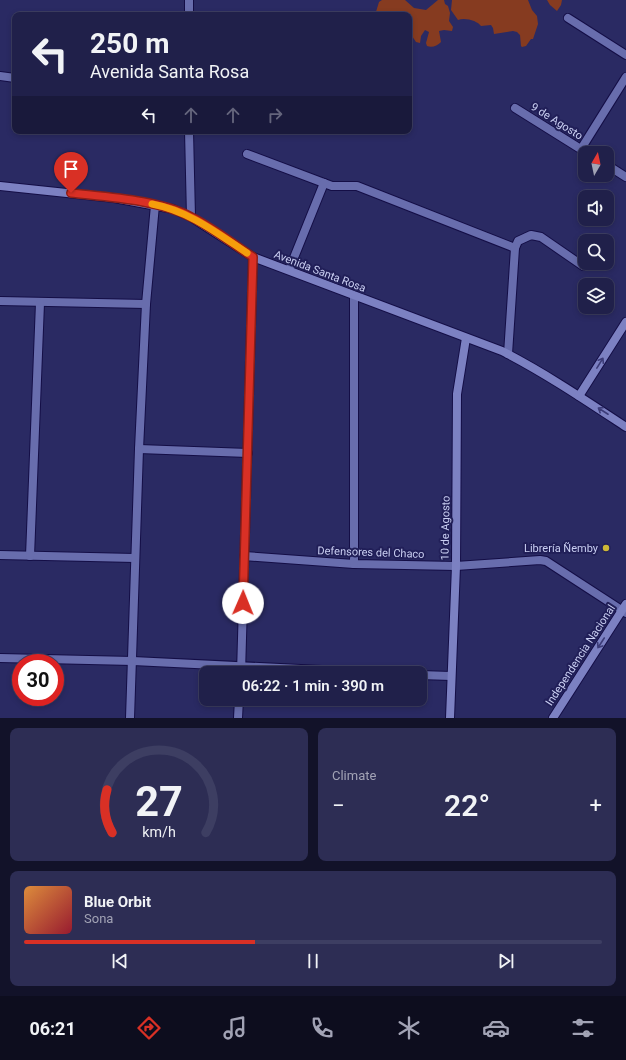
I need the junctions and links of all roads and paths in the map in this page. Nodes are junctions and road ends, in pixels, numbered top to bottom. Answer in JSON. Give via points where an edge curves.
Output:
{"nodes":[{"id":1,"x":189,"y":0,"type":"edge"},
{"id":2,"x":189,"y":12,"type":"edge"},
{"id":3,"x":568,"y":18,"type":"dead end"},
{"id":4,"x":626,"y":55,"type":"edge"},
{"id":5,"x":0,"y":76,"type":"edge"},
{"id":6,"x":626,"y":77,"type":"edge"},
{"id":7,"x":12,"y":78,"type":"edge"},
{"id":8,"x":515,"y":108,"type":"dead end"},
{"id":9,"x":190,"y":134,"type":"edge"},
{"id":10,"x":587,"y":146,"type":"edge"},
{"id":11,"x":578,"y":147,"type":"edge"},
{"id":12,"x":246,"y":154,"type":"dead end"},
{"id":13,"x":614,"y":169,"type":"edge"},
{"id":14,"x":626,"y":177,"type":"edge"},
{"id":15,"x":324,"y":183,"type":"junction"},
{"id":16,"x":0,"y":186,"type":"edge"},
{"id":17,"x":154,"y":205,"type":"junction"},
{"id":18,"x":191,"y":217,"type":"junction"},
{"id":19,"x":515,"y":248,"type":"junction"},
{"id":20,"x":253,"y":257,"type":"junction"},
{"id":21,"x":578,"y":263,"type":"edge"},
{"id":22,"x":289,"y":270,"type":"junction"},
{"id":23,"x":354,"y":296,"type":"junction"},
{"id":24,"x":0,"y":301,"type":"edge"},
{"id":25,"x":40,"y":303,"type":"junction"},
{"id":26,"x":146,"y":304,"type":"junction"},
{"id":27,"x":626,"y":322,"type":"edge"},
{"id":28,"x":466,"y":338,"type":"junction"},
{"id":29,"x":508,"y":354,"type":"junction"},
{"id":30,"x":579,"y":396,"type":"junction"},
{"id":31,"x":626,"y":427,"type":"edge"},
{"id":32,"x":139,"y":449,"type":"junction"},
{"id":33,"x":248,"y":453,"type":"junction"},
{"id":34,"x":0,"y":555,"type":"edge"},
{"id":35,"x":30,"y":556,"type":"junction"},
{"id":36,"x":244,"y":556,"type":"junction"},
{"id":37,"x":135,"y":558,"type":"junction"},
{"id":38,"x":354,"y":564,"type":"junction"},
{"id":39,"x":456,"y":566,"type":"junction"},
{"id":40,"x":625,"y":609,"type":"edge"},
{"id":41,"x":0,"y":658,"type":"edge"},
{"id":42,"x":133,"y":661,"type":"junction"},
{"id":43,"x":200,"y":666,"type":"edge"},
{"id":44,"x":241,"y":666,"type":"edge"},
{"id":45,"x":427,"y":675,"type":"edge"},
{"id":46,"x":452,"y":676,"type":"junction"},
{"id":47,"x":239,"y":706,"type":"edge"},
{"id":48,"x":130,"y":718,"type":"edge"},
{"id":49,"x":238,"y":718,"type":"edge"},
{"id":50,"x":450,"y":718,"type":"edge"},
{"id":51,"x":553,"y":718,"type":"edge"}],
"edges":[{"from":1,"to":2,"type":"street"},
{"from":3,"to":4,"type":"street"},
{"from":5,"to":7,"type":"street"},
{"from":6,"to":10,"type":"street"},
{"from":8,"to":11,"type":"street","name":"9 de Agosto"},
{"from":9,"to":18,"type":"street"},
{"from":12,"to":15,"type":"street"},
{"from":13,"to":14,"type":"street"},
{"from":15,"to":19,"type":"street","via":[[332,186],[357,186]]},
{"from":15,"to":22,"type":"street"},
{"from":16,"to":17,"type":"street","name":"Avenida Santa Rosa","via":[[114,198]]},
{"from":17,"to":18,"type":"street","name":"Avenida Santa Rosa","via":[[173,209]]},
{"from":17,"to":26,"type":"street"},
{"from":18,"to":20,"type":"street","name":"Avenida Santa Rosa"},
{"from":19,"to":21,"type":"street","via":[[518,241],[524,237],[541,237]]},
{"from":19,"to":29,"type":"street"},
{"from":20,"to":22,"type":"street","name":"Avenida Santa Rosa"},
{"from":20,"to":33,"type":"street"},
{"from":22,"to":23,"type":"street","name":"Avenida Santa Rosa"},
{"from":23,"to":28,"type":"street","name":"Avenida Santa Rosa"},
{"from":23,"to":38,"type":"street"},
{"from":24,"to":25,"type":"street"},
{"from":25,"to":26,"type":"street"},
{"from":25,"to":35,"type":"street"},
{"from":26,"to":32,"type":"street"},
{"from":30,"to":27,"type":"street","one_way":true},
{"from":28,"to":29,"type":"street","name":"Avenida Santa Rosa"},
{"from":28,"to":39,"type":"street","name":"10 de Agosto","via":[[457,394]]},
{"from":29,"to":30,"type":"street","name":"Avenida Santa Rosa"},
{"from":31,"to":30,"type":"street","name":"Avenida Santa Rosa","one_way":true},
{"from":32,"to":33,"type":"street"},
{"from":32,"to":37,"type":"street"},
{"from":33,"to":36,"type":"street"},
{"from":34,"to":35,"type":"street"},
{"from":35,"to":37,"type":"street"},
{"from":36,"to":38,"type":"street","name":"Defensores del Chaco"},
{"from":36,"to":44,"type":"street"},
{"from":37,"to":42,"type":"street"},
{"from":38,"to":39,"type":"street","name":"Defensores del Chaco"},
{"from":39,"to":40,"type":"street","name":"Defensores del Chaco","via":[[546,561]]},
{"from":39,"to":46,"type":"street","name":"10 de Agosto"},
{"from":40,"to":51,"type":"street","name":"Independencia Nacional","one_way":true},
{"from":41,"to":42,"type":"street"},
{"from":42,"to":43,"type":"street"},
{"from":42,"to":48,"type":"street"},
{"from":45,"to":46,"type":"street"},
{"from":46,"to":50,"type":"street","name":"10 de Agosto"},
{"from":47,"to":49,"type":"street"}]}
